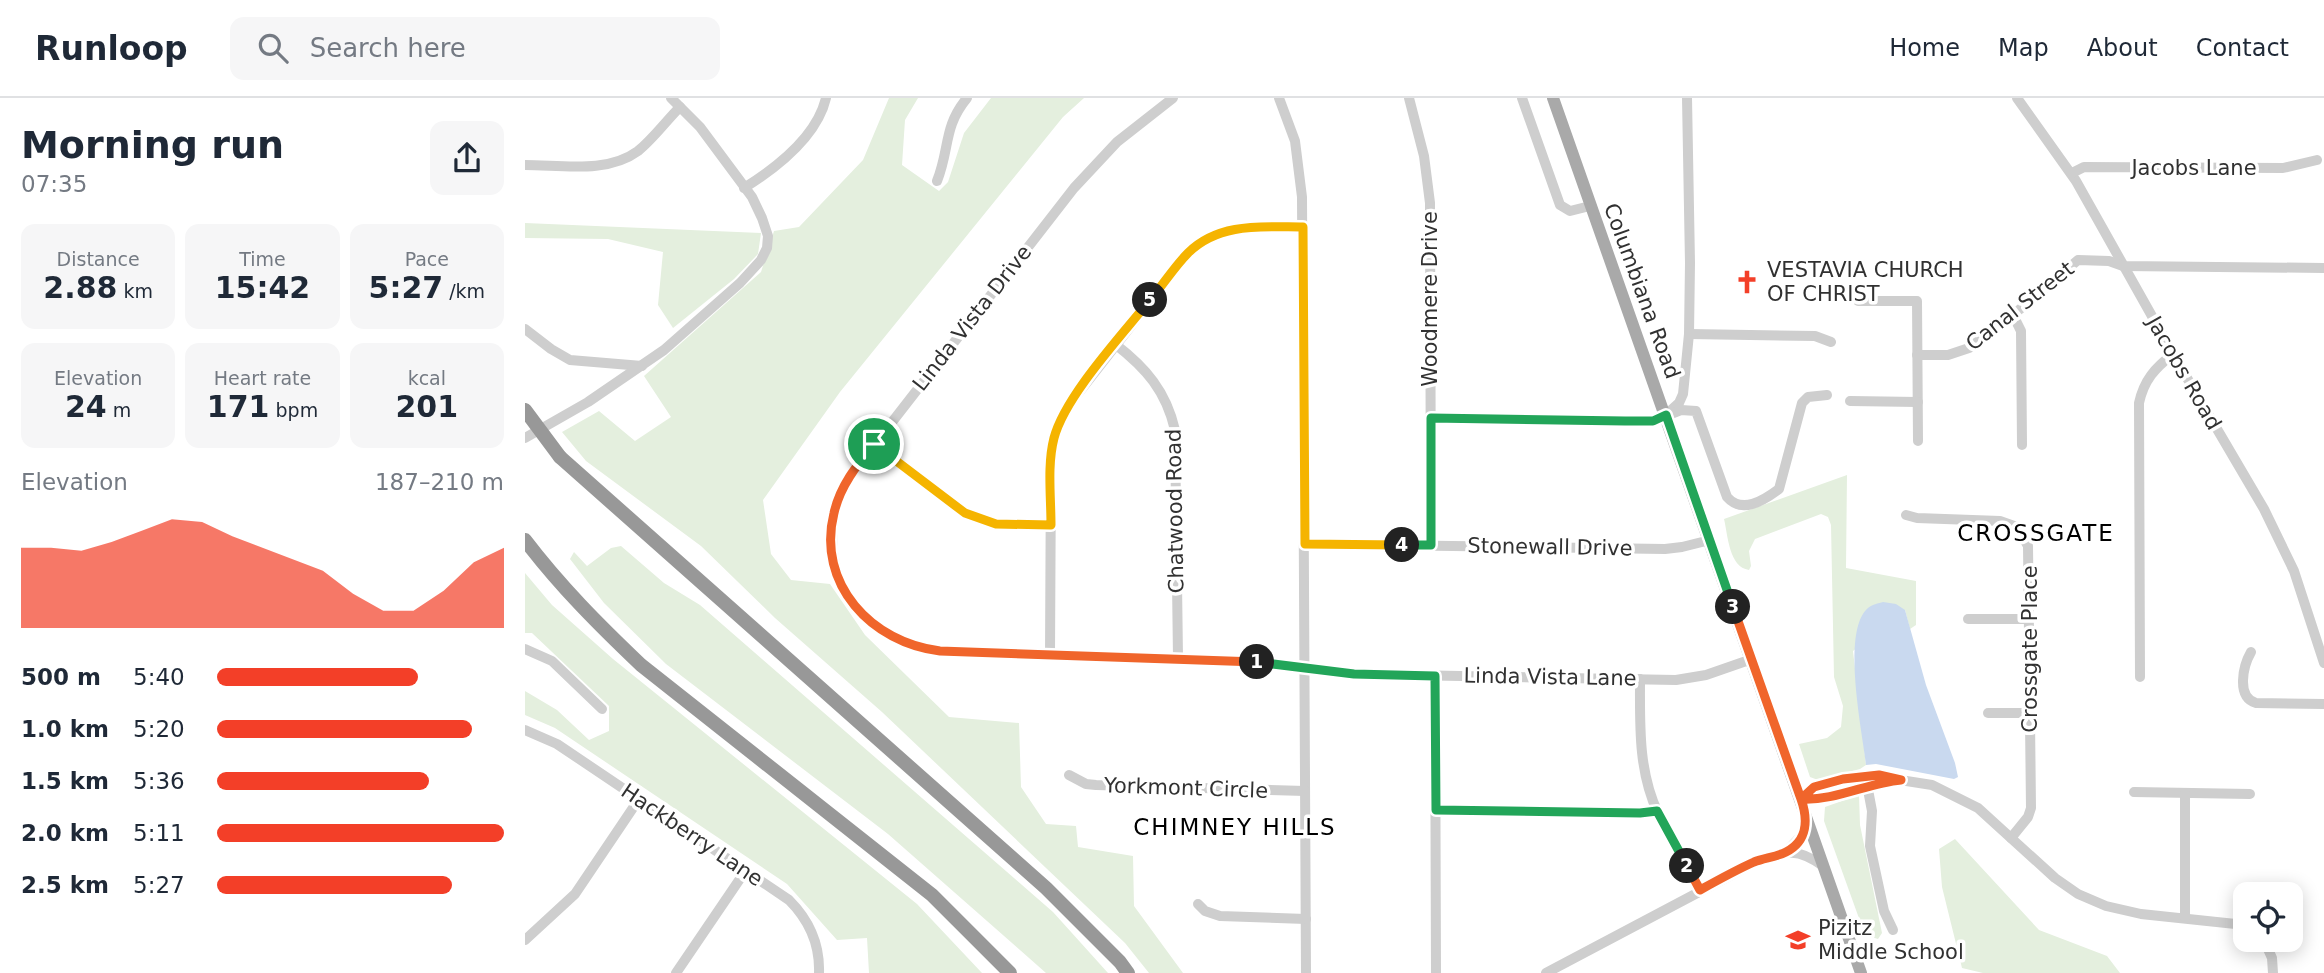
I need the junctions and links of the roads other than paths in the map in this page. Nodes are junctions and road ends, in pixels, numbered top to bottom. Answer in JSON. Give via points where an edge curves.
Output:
{"nodes":[{"id":1,"x":671,"y":98,"type":"edge"},
{"id":2,"x":826,"y":98,"type":"edge"},
{"id":3,"x":967,"y":98,"type":"edge"},
{"id":4,"x":1173,"y":98,"type":"edge"},
{"id":5,"x":1279,"y":98,"type":"edge"},
{"id":6,"x":1409,"y":98,"type":"edge"},
{"id":7,"x":1522,"y":98,"type":"edge"},
{"id":8,"x":1553,"y":98,"type":"edge"},
{"id":9,"x":1687,"y":98,"type":"edge"},
{"id":10,"x":2017,"y":98,"type":"edge"},
{"id":11,"x":680,"y":107,"type":"junction"},
{"id":12,"x":2317,"y":160,"type":"dead end"},
{"id":13,"x":525,"y":164,"type":"edge"},
{"id":14,"x":2072,"y":173,"type":"junction"},
{"id":15,"x":937,"y":181,"type":"dead end"},
{"id":16,"x":744,"y":188,"type":"junction"},
{"id":17,"x":1590,"y":206,"type":"junction"},
{"id":18,"x":1303,"y":227,"type":"junction"},
{"id":19,"x":2123,"y":266,"type":"junction"},
{"id":20,"x":2324,"y":268,"type":"edge"},
{"id":21,"x":1858,"y":301,"type":"dead end"},
{"id":22,"x":2013,"y":315,"type":"junction"},
{"id":23,"x":525,"y":329,"type":"edge"},
{"id":24,"x":1689,"y":334,"type":"junction"},
{"id":25,"x":1831,"y":342,"type":"dead end"},
{"id":26,"x":1115,"y":344,"type":"junction"},
{"id":27,"x":2172,"y":354,"type":"junction"},
{"id":28,"x":1917,"y":355,"type":"junction"},
{"id":29,"x":642,"y":366,"type":"junction"},
{"id":30,"x":1828,"y":395,"type":"dead end"},
{"id":31,"x":1850,"y":401,"type":"dead end"},
{"id":32,"x":1918,"y":402,"type":"junction"},
{"id":33,"x":525,"y":410,"type":"edge"},
{"id":34,"x":1666,"y":415,"type":"junction"},
{"id":35,"x":1431,"y":418,"type":"junction"},
{"id":36,"x":525,"y":425,"type":"edge"},
{"id":37,"x":525,"y":438,"type":"edge"},
{"id":38,"x":1918,"y":441,"type":"dead end"},
{"id":39,"x":874,"y":444,"type":"junction"},
{"id":40,"x":2022,"y":445,"type":"dead end"},
{"id":41,"x":560,"y":457,"type":"junction"},
{"id":42,"x":1906,"y":515,"type":"dead end"},
{"id":43,"x":1051,"y":525,"type":"junction"},
{"id":44,"x":525,"y":540,"type":"edge"},
{"id":45,"x":1710,"y":540,"type":"junction"},
{"id":46,"x":1305,"y":544,"type":"junction"},
{"id":47,"x":1431,"y":545,"type":"junction"},
{"id":48,"x":837,"y":571,"type":"joint"},
{"id":49,"x":1968,"y":619,"type":"dead end"},
{"id":50,"x":2029,"y":619,"type":"junction"},
{"id":51,"x":525,"y":649,"type":"edge"},
{"id":52,"x":2251,"y":652,"type":"dead end"},
{"id":53,"x":1050,"y":655,"type":"junction"},
{"id":54,"x":1178,"y":658,"type":"junction"},
{"id":55,"x":1752,"y":659,"type":"junction"},
{"id":56,"x":2324,"y":663,"type":"edge"},
{"id":57,"x":1304,"y":667,"type":"junction"},
{"id":58,"x":1435,"y":676,"type":"junction"},
{"id":59,"x":2140,"y":677,"type":"dead end"},
{"id":60,"x":1640,"y":679,"type":"junction"},
{"id":61,"x":2324,"y":704,"type":"edge"},
{"id":62,"x":602,"y":709,"type":"dead end"},
{"id":63,"x":1989,"y":713,"type":"dead end"},
{"id":64,"x":2030,"y":713,"type":"junction"},
{"id":65,"x":525,"y":730,"type":"edge"},
{"id":66,"x":1069,"y":775,"type":"dead end"},
{"id":67,"x":1866,"y":780,"type":"junction"},
{"id":68,"x":1305,"y":791,"type":"junction"},
{"id":69,"x":2134,"y":792,"type":"dead end"},
{"id":70,"x":2185,"y":793,"type":"junction"},
{"id":71,"x":2250,"y":794,"type":"dead end"},
{"id":72,"x":639,"y":799,"type":"junction"},
{"id":73,"x":1801,"y":799,"type":"junction"},
{"id":74,"x":1436,"y":810,"type":"junction"},
{"id":75,"x":1657,"y":811,"type":"junction"},
{"id":76,"x":1807,"y":817,"type":"junction"},
{"id":77,"x":2011,"y":838,"type":"junction"},
{"id":78,"x":1787,"y":852,"type":"junction"},
{"id":79,"x":1824,"y":866,"type":"junction"},
{"id":80,"x":746,"y":870,"type":"junction"},
{"id":81,"x":1700,"y":890,"type":"junction"},
{"id":82,"x":1198,"y":904,"type":"dead end"},
{"id":83,"x":2185,"y":918,"type":"junction"},
{"id":84,"x":1306,"y":919,"type":"junction"},
{"id":85,"x":2233,"y":924,"type":"edge"},
{"id":86,"x":1893,"y":930,"type":"dead end"},
{"id":87,"x":525,"y":940,"type":"edge"},
{"id":88,"x":2269,"y":952,"type":"edge"},
{"id":89,"x":676,"y":973,"type":"edge"},
{"id":90,"x":819,"y":973,"type":"edge"},
{"id":91,"x":1010,"y":973,"type":"edge"},
{"id":92,"x":1128,"y":973,"type":"edge"},
{"id":93,"x":1306,"y":973,"type":"edge"},
{"id":94,"x":1436,"y":973,"type":"edge"},
{"id":95,"x":1546,"y":973,"type":"edge"},
{"id":96,"x":1861,"y":973,"type":"edge"},
{"id":97,"x":2273,"y":973,"type":"edge"}],
"edges":[{"from":1,"to":11,"type":"street"},
{"from":2,"to":16,"type":"street","via":[[813,129],[766,174]]},
{"from":3,"to":15,"type":"street","via":[[952,120]]},
{"from":4,"to":39,"type":"street","name":"Linda Vista Drive","via":[[1117,142],[1081,180]]},
{"from":5,"to":18,"type":"street","via":[[1299,160]]},
{"from":6,"to":35,"type":"street","name":"Woodmere Drive","via":[[1429,189]]},
{"from":7,"to":17,"type":"street","via":[[1560,205],[1570,211]]},
{"from":8,"to":17,"type":"main road","name":"Columbiana Road"},
{"from":9,"to":24,"type":"street"},
{"from":10,"to":14,"type":"street","name":"Jacobs Road"},
{"from":11,"to":13,"type":"street","via":[[638,151],[618,162]]},
{"from":11,"to":16,"type":"street"},
{"from":12,"to":14,"type":"street","name":"Jacobs Lane","via":[[2283,168],[2084,167]]},
{"from":14,"to":19,"type":"street","name":"Jacobs Road"},
{"from":16,"to":29,"type":"street","via":[[768,236],[761,260]]},
{"from":17,"to":34,"type":"main road","name":"Columbiana Road"},
{"from":18,"to":26,"type":"street","via":[[1235,229],[1204,240]]},
{"from":18,"to":46,"type":"street"},
{"from":19,"to":20,"type":"street","name":"Canal Street"},
{"from":19,"to":22,"type":"street","name":"Canal Street","via":[[2078,260]]},
{"from":19,"to":27,"type":"street","name":"Jacobs Road"},
{"from":21,"to":28,"type":"street","via":[[1917,301]]},
{"from":22,"to":28,"type":"street","name":"Canal Street","via":[[1963,351]]},
{"from":22,"to":40,"type":"street","via":[[2021,331]]},
{"from":23,"to":29,"type":"street","via":[[570,360]]},
{"from":24,"to":25,"type":"street","via":[[1815,336]]},
{"from":24,"to":34,"type":"street","via":[[1683,394]]},
{"from":26,"to":43,"type":"street","via":[[1058,425],[1051,460]]},
{"from":26,"to":54,"type":"street","name":"Chatwood Road","via":[[1156,383],[1175,430]]},
{"from":27,"to":56,"type":"street","name":"Jacobs Road","via":[[2285,550]]},
{"from":27,"to":59,"type":"street","via":[[2147,379],[2139,403]]},
{"from":28,"to":32,"type":"street"},
{"from":29,"to":37,"type":"street"},
{"from":30,"to":34,"type":"street","via":[[1802,402],[1779,489],[1744,507],[1727,497],[1696,411]]},
{"from":31,"to":32,"type":"street"},
{"from":32,"to":38,"type":"street"},
{"from":33,"to":41,"type":"highway","bridge":true},
{"from":34,"to":35,"type":"street","via":[[1653,421]]},
{"from":34,"to":45,"type":"main road","name":"Columbiana Road"},
{"from":35,"to":47,"type":"street","name":"Woodmere Drive"},
{"from":36,"to":41,"type":"highway","bridge":true},
{"from":39,"to":43,"type":"street","via":[[965,513],[996,524]]},
{"from":39,"to":48,"type":"street","name":"Linda Vista Drive","via":[[847,480],[833,514],[831,542]]},
{"from":41,"to":92,"type":"highway","via":[[1046,888]]},
{"from":42,"to":50,"type":"street","name":"Crossgate Place","via":[[2000,521],[2017,527],[2028,545]]},
{"from":43,"to":53,"type":"street"},
{"from":44,"to":91,"type":"highway","via":[[569,593],[641,665],[932,895]]},
{"from":45,"to":47,"type":"street","name":"Stonewall Drive","via":[[1665,549]]},
{"from":45,"to":55,"type":"main road","name":"Columbiana Road"},
{"from":46,"to":47,"type":"street","name":"Stonewall Drive"},
{"from":46,"to":57,"type":"street"},
{"from":48,"to":53,"type":"street","name":"Linda Vista Lane","via":[[864,617],[899,642],[940,651]]},
{"from":49,"to":50,"type":"street"},
{"from":50,"to":64,"type":"street","name":"Crossgate Place"},
{"from":51,"to":62,"type":"street","via":[[552,661]]},
{"from":52,"to":61,"type":"street","via":[[2244,669],[2248,700]]},
{"from":53,"to":54,"type":"street","name":"Linda Vista Lane"},
{"from":54,"to":57,"type":"street","name":"Linda Vista Lane"},
{"from":55,"to":60,"type":"street","name":"Linda Vista Lane","via":[[1694,678]]},
{"from":55,"to":73,"type":"main road","name":"Columbiana Road"},
{"from":57,"to":58,"type":"street","name":"Linda Vista Lane","via":[[1354,674]]},
{"from":57,"to":68,"type":"street"},
{"from":58,"to":60,"type":"street","name":"Linda Vista Lane"},
{"from":58,"to":74,"type":"street"},
{"from":60,"to":75,"type":"street","via":[[1641,754]]},
{"from":63,"to":64,"type":"street"},
{"from":64,"to":77,"type":"street","name":"Crossgate Place","via":[[2031,808]]},
{"from":65,"to":72,"type":"street","name":"Hackberry Lane","via":[[557,744]]},
{"from":66,"to":68,"type":"street","name":"Yorkmont Circle","via":[[1096,785]]},
{"from":67,"to":73,"type":"street","via":[[1818,800]]},
{"from":67,"to":77,"type":"street","via":[[1932,785],[1978,808]]},
{"from":67,"to":86,"type":"street","via":[[1872,811],[1870,846],[1884,911]]},
{"from":68,"to":84,"type":"street"},
{"from":69,"to":70,"type":"street"},
{"from":70,"to":71,"type":"street"},
{"from":70,"to":83,"type":"street"},
{"from":72,"to":80,"type":"street","name":"Hackberry Lane"},
{"from":72,"to":87,"type":"street","via":[[575,894]]},
{"from":73,"to":76,"type":"main road","name":"Columbiana Road"},
{"from":74,"to":75,"type":"street"},
{"from":74,"to":94,"type":"street"},
{"from":75,"to":81,"type":"street"},
{"from":76,"to":78,"type":"street","via":[[1803,834]]},
{"from":76,"to":79,"type":"main road","name":"Columbiana Road"},
{"from":77,"to":83,"type":"street","via":[[2055,878],[2090,900],[2123,911]]},
{"from":78,"to":79,"type":"street","via":[[1807,855]]},
{"from":78,"to":81,"type":"street"},
{"from":79,"to":96,"type":"main road","name":"Columbiana Road"},
{"from":80,"to":89,"type":"street"},
{"from":80,"to":90,"type":"street","name":"Hackberry Lane","via":[[789,900],[802,915],[815,941]]},
{"from":81,"to":95,"type":"street"},
{"from":82,"to":84,"type":"street","via":[[1220,916]]},
{"from":83,"to":85,"type":"street"},
{"from":84,"to":93,"type":"street"},
{"from":88,"to":97,"type":"street"}]}
